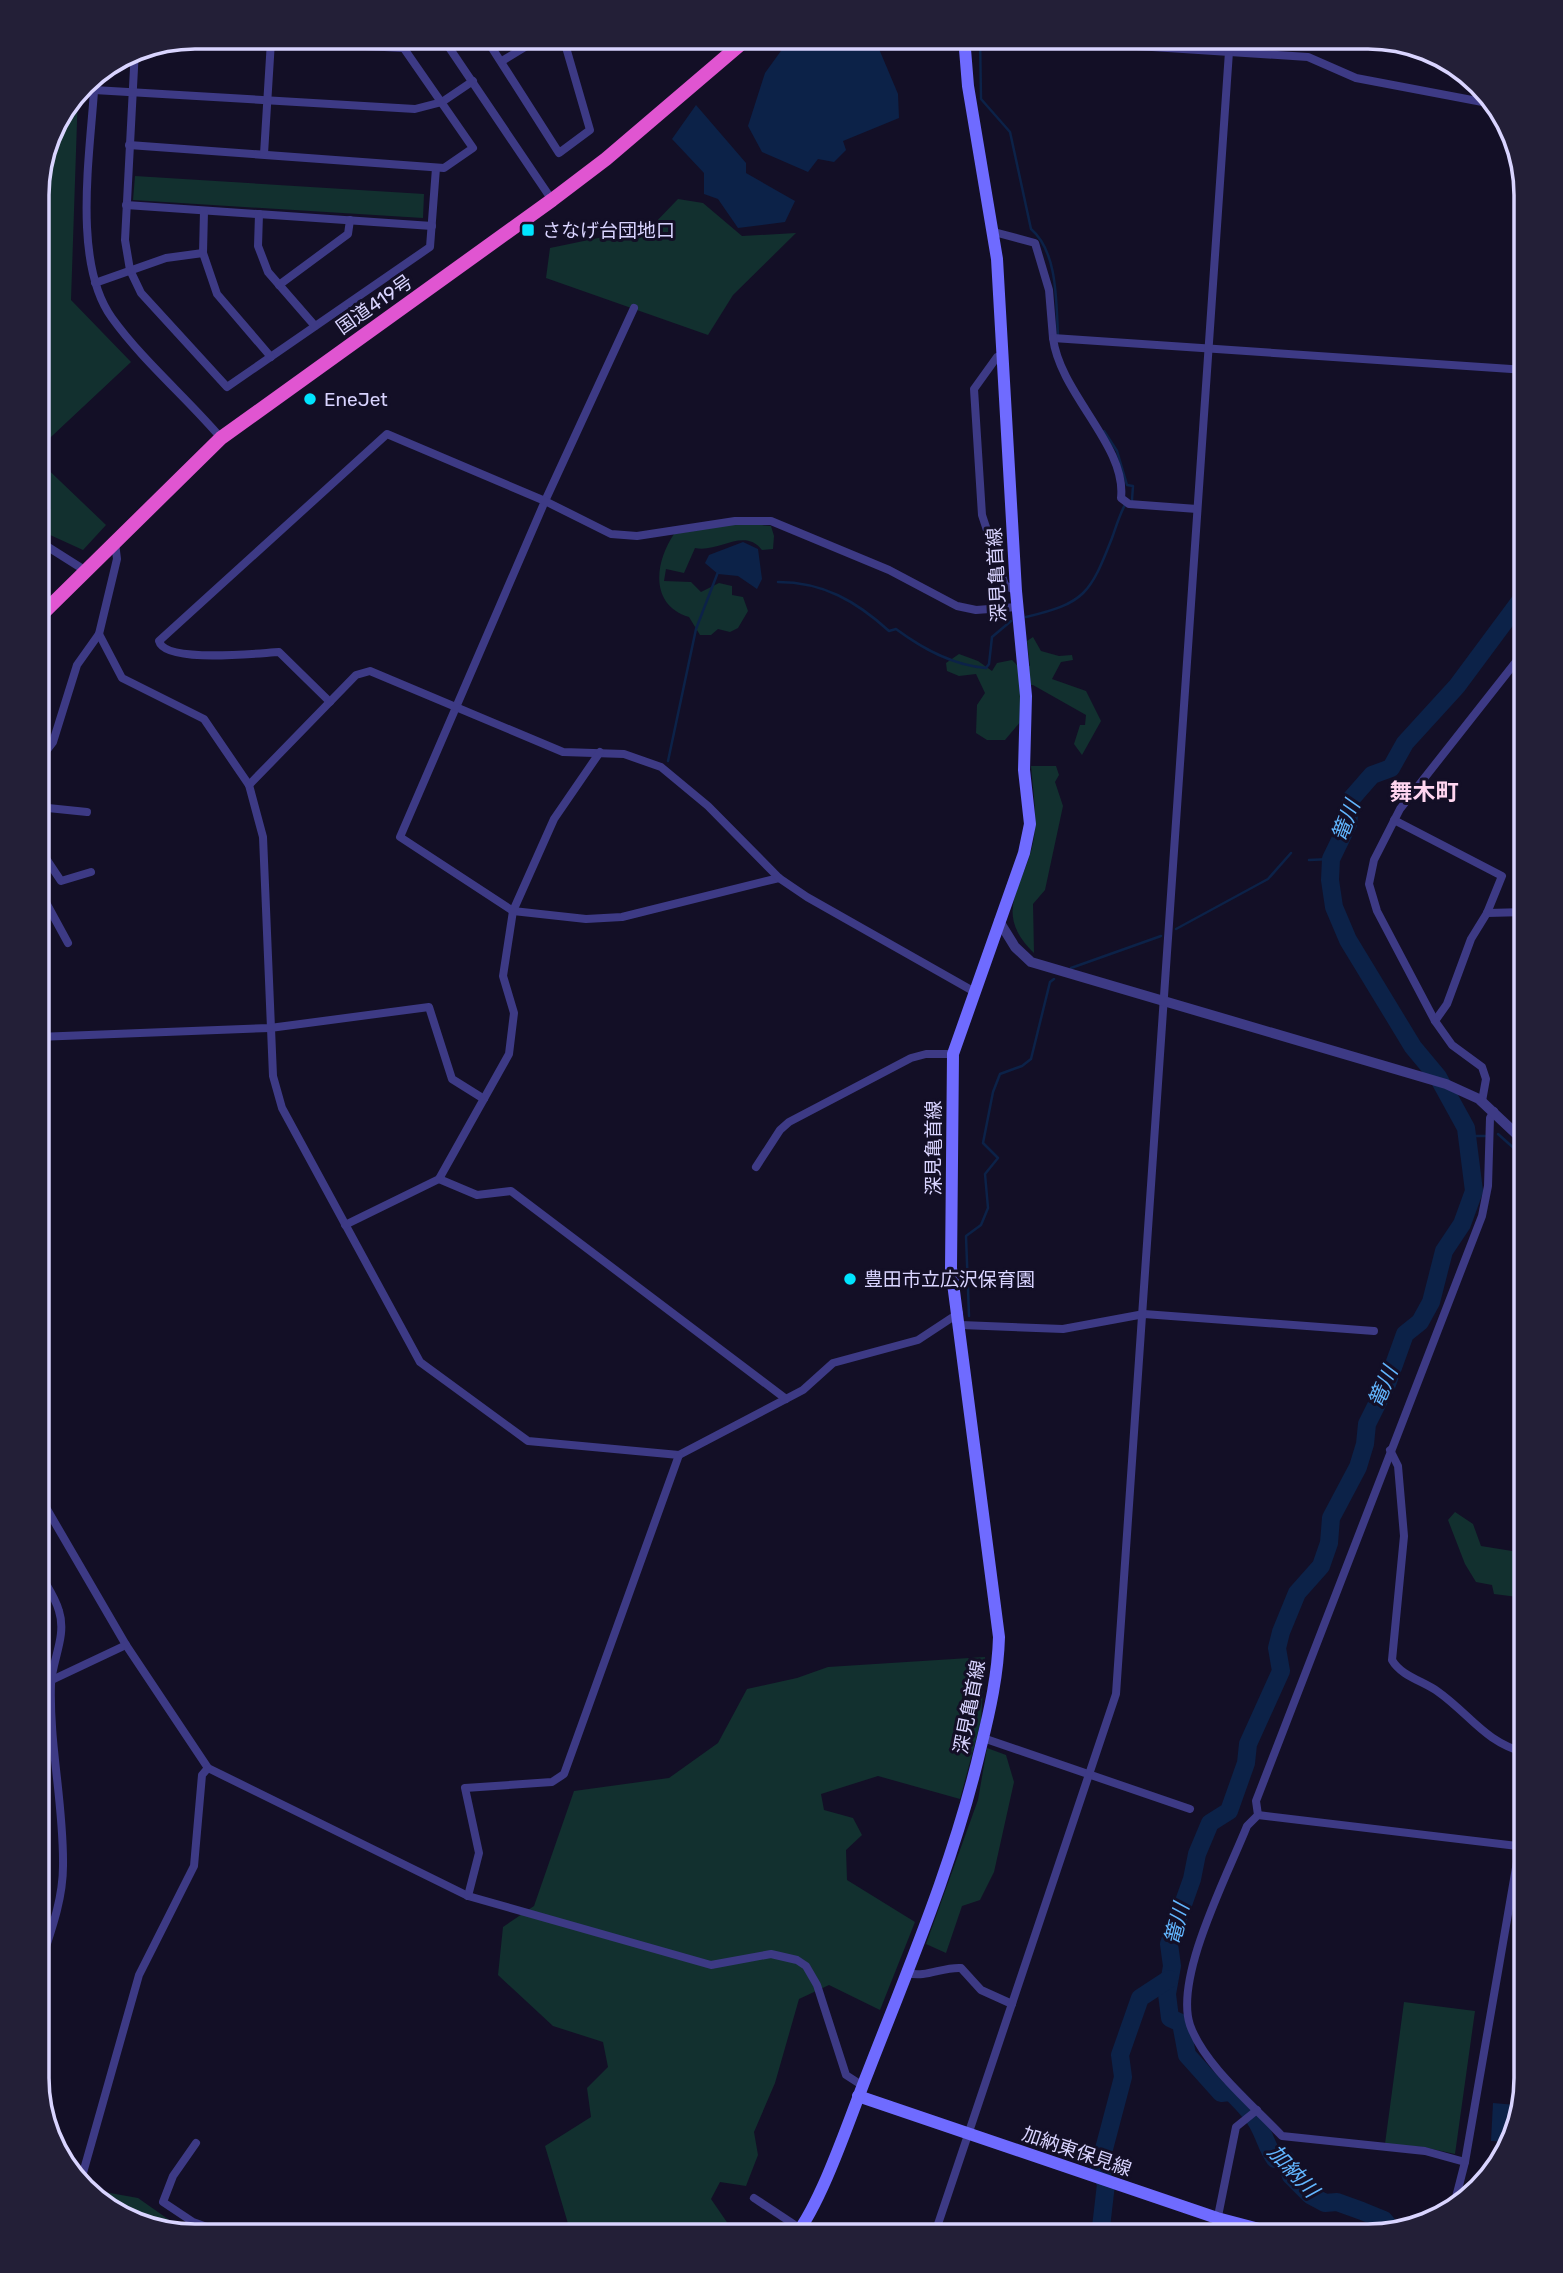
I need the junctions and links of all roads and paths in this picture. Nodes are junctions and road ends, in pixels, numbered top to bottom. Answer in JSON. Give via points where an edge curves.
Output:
{"nodes":[{"id":1,"x":270,"y":49,"type":"edge"},
{"id":2,"x":404,"y":49,"type":"edge"},
{"id":3,"x":451,"y":49,"type":"edge"},
{"id":4,"x":494,"y":49,"type":"edge"},
{"id":5,"x":522,"y":49,"type":"edge"},
{"id":6,"x":566,"y":49,"type":"edge"},
{"id":7,"x":735,"y":49,"type":"edge"},
{"id":8,"x":965,"y":49,"type":"edge"},
{"id":9,"x":1195,"y":49,"type":"edge"},
{"id":10,"x":1228,"y":49,"type":"edge"},
{"id":11,"x":1228,"y":52,"type":"junction"},
{"id":12,"x":502,"y":61,"type":"junction"},
{"id":13,"x":134,"y":63,"type":"edge"},
{"id":14,"x":473,"y":82,"type":"junction"},
{"id":15,"x":94,"y":90,"type":"joint"},
{"id":16,"x":133,"y":92,"type":"junction"},
{"id":17,"x":267,"y":101,"type":"junction"},
{"id":18,"x":1480,"y":101,"type":"edge"},
{"id":19,"x":442,"y":102,"type":"junction"},
{"id":20,"x":129,"y":145,"type":"junction"},
{"id":21,"x":264,"y":154,"type":"junction"},
{"id":22,"x":436,"y":168,"type":"junction"},
{"id":23,"x":552,"y":200,"type":"junction"},
{"id":24,"x":126,"y":205,"type":"junction"},
{"id":25,"x":204,"y":211,"type":"junction"},
{"id":26,"x":259,"y":214,"type":"junction"},
{"id":27,"x":350,"y":220,"type":"junction"},
{"id":28,"x":432,"y":226,"type":"junction"},
{"id":29,"x":994,"y":232,"type":"junction"},
{"id":30,"x":202,"y":253,"type":"junction"},
{"id":31,"x":130,"y":270,"type":"junction"},
{"id":32,"x":95,"y":283,"type":"junction"},
{"id":33,"x":279,"y":285,"type":"junction"},
{"id":34,"x":634,"y":308,"type":"dead end"},
{"id":35,"x":316,"y":326,"type":"junction"},
{"id":36,"x":1054,"y":338,"type":"junction"},
{"id":37,"x":1209,"y":348,"type":"junction"},
{"id":38,"x":1003,"y":355,"type":"junction"},
{"id":39,"x":271,"y":357,"type":"junction"},
{"id":40,"x":1514,"y":369,"type":"edge"},
{"id":41,"x":220,"y":438,"type":"junction"},
{"id":42,"x":545,"y":501,"type":"junction"},
{"id":43,"x":1197,"y":509,"type":"junction"},
{"id":44,"x":115,"y":543,"type":"junction"},
{"id":45,"x":49,"y":548,"type":"edge"},
{"id":46,"x":86,"y":571,"type":"junction"},
{"id":47,"x":1016,"y":591,"type":"junction"},
{"id":48,"x":49,"y":607,"type":"edge"},
{"id":49,"x":1017,"y":607,"type":"junction"},
{"id":50,"x":99,"y":634,"type":"junction"},
{"id":51,"x":1514,"y":663,"type":"edge"},
{"id":52,"x":330,"y":702,"type":"junction"},
{"id":53,"x":456,"y":709,"type":"junction"},
{"id":54,"x":49,"y":747,"type":"edge"},
{"id":55,"x":600,"y":752,"type":"junction"},
{"id":56,"x":249,"y":785,"type":"junction"},
{"id":57,"x":49,"y":808,"type":"edge"},
{"id":58,"x":87,"y":812,"type":"dead end"},
{"id":59,"x":1394,"y":820,"type":"junction"},
{"id":60,"x":49,"y":866,"type":"edge"},
{"id":61,"x":91,"y":872,"type":"dead end"},
{"id":62,"x":779,"y":878,"type":"junction"},
{"id":63,"x":49,"y":908,"type":"edge"},
{"id":64,"x":513,"y":911,"type":"junction"},
{"id":65,"x":1514,"y":913,"type":"edge"},
{"id":66,"x":1487,"y":914,"type":"junction"},
{"id":67,"x":999,"y":921,"type":"junction"},
{"id":68,"x":68,"y":943,"type":"dead end"},
{"id":69,"x":973,"y":991,"type":"junction"},
{"id":70,"x":1165,"y":1002,"type":"junction"},
{"id":71,"x":1435,"y":1021,"type":"junction"},
{"id":72,"x":270,"y":1027,"type":"junction"},
{"id":73,"x":49,"y":1036,"type":"edge"},
{"id":74,"x":953,"y":1054,"type":"junction"},
{"id":75,"x":484,"y":1099,"type":"junction"},
{"id":76,"x":1481,"y":1100,"type":"junction"},
{"id":77,"x":1494,"y":1111,"type":"junction"},
{"id":78,"x":1514,"y":1131,"type":"edge"},
{"id":79,"x":756,"y":1167,"type":"dead end"},
{"id":80,"x":439,"y":1179,"type":"junction"},
{"id":81,"x":345,"y":1225,"type":"junction"},
{"id":82,"x":1144,"y":1314,"type":"junction"},
{"id":83,"x":960,"y":1319,"type":"junction"},
{"id":84,"x":1374,"y":1331,"type":"dead end"},
{"id":85,"x":786,"y":1399,"type":"junction"},
{"id":86,"x":1390,"y":1450,"type":"junction"},
{"id":87,"x":679,"y":1455,"type":"junction"},
{"id":88,"x":49,"y":1513,"type":"edge"},
{"id":89,"x":49,"y":1591,"type":"edge"},
{"id":90,"x":126,"y":1645,"type":"junction"},
{"id":91,"x":51,"y":1681,"type":"junction"},
{"id":92,"x":983,"y":1738,"type":"junction"},
{"id":93,"x":1514,"y":1750,"type":"edge"},
{"id":94,"x":208,"y":1768,"type":"junction"},
{"id":95,"x":1090,"y":1773,"type":"junction"},
{"id":96,"x":1190,"y":1808,"type":"dead end"},
{"id":97,"x":1258,"y":1815,"type":"junction"},
{"id":98,"x":1514,"y":1846,"type":"edge"},
{"id":99,"x":468,"y":1896,"type":"junction"},
{"id":100,"x":1514,"y":1896,"type":"edge"},
{"id":101,"x":49,"y":1937,"type":"edge"},
{"id":102,"x":906,"y":1973,"type":"junction"},
{"id":103,"x":1012,"y":2004,"type":"junction"},
{"id":104,"x":860,"y":2091,"type":"junction"},
{"id":105,"x":1256,"y":2112,"type":"junction"},
{"id":106,"x":968,"y":2134,"type":"junction"},
{"id":107,"x":197,"y":2143,"type":"dead end"},
{"id":108,"x":1465,"y":2162,"type":"junction"},
{"id":109,"x":83,"y":2172,"type":"edge"},
{"id":110,"x":1457,"y":2194,"type":"edge"},
{"id":111,"x":754,"y":2198,"type":"dead end"},
{"id":112,"x":1217,"y":2218,"type":"junction"},
{"id":113,"x":199,"y":2224,"type":"edge"},
{"id":114,"x":788,"y":2224,"type":"edge"},
{"id":115,"x":802,"y":2224,"type":"edge"},
{"id":116,"x":938,"y":2224,"type":"edge"},
{"id":117,"x":1216,"y":2224,"type":"edge"},
{"id":118,"x":1240,"y":2224,"type":"edge"}],
"edges":[{"from":1,"to":17,"type":"street"},
{"from":2,"to":19,"type":"street"},
{"from":3,"to":14,"type":"street"},
{"from":4,"to":12,"type":"street"},
{"from":5,"to":12,"type":"street"},
{"from":6,"to":12,"type":"street","via":[[590,130],[559,153]]},
{"from":7,"to":23,"type":"highway","name":"国道419号"},
{"from":8,"to":29,"type":"main road","name":"深見亀首線"},
{"from":9,"to":11,"type":"street"},
{"from":10,"to":11,"type":"street"},
{"from":11,"to":18,"type":"street","via":[[1308,57],[1356,78]]},
{"from":11,"to":37,"type":"street"},
{"from":13,"to":16,"type":"street"},
{"from":14,"to":19,"type":"street"},
{"from":14,"to":23,"type":"street"},
{"from":15,"to":16,"type":"street"},
{"from":15,"to":32,"type":"street","via":[[87,251]]},
{"from":16,"to":17,"type":"street"},
{"from":16,"to":20,"type":"street"},
{"from":17,"to":19,"type":"street","via":[[415,109]]},
{"from":17,"to":21,"type":"street"},
{"from":19,"to":22,"type":"street","via":[[473,148],[444,168]]},
{"from":20,"to":21,"type":"street"},
{"from":20,"to":24,"type":"street"},
{"from":21,"to":22,"type":"street"},
{"from":22,"to":28,"type":"street"},
{"from":23,"to":41,"type":"highway","name":"国道419号"},
{"from":24,"to":25,"type":"street"},
{"from":24,"to":31,"type":"street"},
{"from":25,"to":26,"type":"street"},
{"from":25,"to":30,"type":"street"},
{"from":26,"to":27,"type":"street"},
{"from":26,"to":33,"type":"street","via":[[258,246],[268,272]]},
{"from":27,"to":28,"type":"street"},
{"from":27,"to":33,"type":"street","via":[[348,234]]},
{"from":28,"to":35,"type":"street","via":[[430,247]]},
{"from":29,"to":36,"type":"street","via":[[1035,243],[1049,290]]},
{"from":29,"to":38,"type":"main road","name":"深見亀首線"},
{"from":30,"to":31,"type":"street"},
{"from":30,"to":39,"type":"street","via":[[217,294]]},
{"from":31,"to":32,"type":"street"},
{"from":31,"to":39,"type":"street","via":[[141,293],[227,387]]},
{"from":32,"to":41,"type":"street","via":[[111,317]]},
{"from":33,"to":35,"type":"street"},
{"from":34,"to":42,"type":"street"},
{"from":35,"to":39,"type":"street"},
{"from":36,"to":37,"type":"street"},
{"from":36,"to":43,"type":"street","via":[[1055,357],[1116,464],[1121,498],[1127,503]]},
{"from":37,"to":40,"type":"street"},
{"from":37,"to":43,"type":"street"},
{"from":38,"to":47,"type":"main road","name":"深見亀首線"},
{"from":38,"to":47,"type":"street","via":[[975,385],[974,429],[982,515],[1005,585]]},
{"from":41,"to":44,"type":"highway","name":"国道419号"},
{"from":42,"to":49,"type":"street","via":[[624,536],[735,521],[771,521],[889,570],[957,606],[975,610]]},
{"from":42,"to":52,"type":"street","via":[[387,435],[159,641],[165,649],[187,655],[279,652]]},
{"from":42,"to":53,"type":"street"},
{"from":43,"to":70,"type":"street"},
{"from":44,"to":46,"type":"highway","name":"国道419号"},
{"from":44,"to":50,"type":"street","via":[[117,559]]},
{"from":45,"to":46,"type":"street"},
{"from":46,"to":48,"type":"highway","name":"国道419号"},
{"from":47,"to":49,"type":"main road","name":"深見亀首線"},
{"from":49,"to":67,"type":"main road","name":"深見亀首線","via":[[1026,696],[1024,770],[1030,824]]},
{"from":50,"to":54,"type":"street","via":[[77,664]]},
{"from":50,"to":56,"type":"street","via":[[122,678],[204,719]]},
{"from":51,"to":59,"type":"street"},
{"from":52,"to":53,"type":"street","via":[[356,675],[370,671]]},
{"from":52,"to":56,"type":"street"},
{"from":53,"to":55,"type":"street","via":[[563,752]]},
{"from":53,"to":64,"type":"street","via":[[400,837]]},
{"from":55,"to":62,"type":"street","via":[[624,754],[661,767],[708,806]]},
{"from":55,"to":64,"type":"street","via":[[554,819]]},
{"from":56,"to":72,"type":"street","via":[[263,837]]},
{"from":57,"to":58,"type":"street"},
{"from":59,"to":66,"type":"street","via":[[1502,876]]},
{"from":59,"to":71,"type":"street","via":[[1374,860],[1371,897]]},
{"from":60,"to":61,"type":"street","via":[[61,881]]},
{"from":62,"to":64,"type":"street","via":[[622,917],[586,919]]},
{"from":62,"to":69,"type":"street"},
{"from":63,"to":68,"type":"street"},
{"from":64,"to":75,"type":"street","via":[[503,975],[514,1013],[509,1054]]},
{"from":65,"to":66,"type":"street"},
{"from":66,"to":71,"type":"street"},
{"from":67,"to":69,"type":"main road","name":"深見亀首線"},
{"from":67,"to":70,"type":"street","via":[[1031,962]]},
{"from":69,"to":74,"type":"main road","name":"深見亀首線"},
{"from":70,"to":76,"type":"street","via":[[1400,1071]]},
{"from":70,"to":82,"type":"street"},
{"from":71,"to":76,"type":"street","via":[[1452,1045],[1482,1067],[1486,1079]]},
{"from":72,"to":73,"type":"street"},
{"from":72,"to":75,"type":"street","via":[[429,1007],[452,1079]]},
{"from":72,"to":81,"type":"street","via":[[273,1076],[282,1108]]},
{"from":74,"to":79,"type":"street","via":[[911,1058],[789,1122]]},
{"from":74,"to":83,"type":"main road","name":"深見亀首線","via":[[951,1268]]},
{"from":75,"to":80,"type":"street"},
{"from":76,"to":77,"type":"street"},
{"from":77,"to":78,"type":"street"},
{"from":77,"to":86,"type":"street","via":[[1482,1216]]},
{"from":80,"to":81,"type":"street"},
{"from":80,"to":85,"type":"street","via":[[477,1195],[511,1191]]},
{"from":81,"to":87,"type":"street","via":[[420,1362],[517,1434],[528,1441]]},
{"from":82,"to":83,"type":"street","via":[[1063,1329]]},
{"from":82,"to":84,"type":"street"},
{"from":82,"to":95,"type":"street","via":[[1116,1694]]},
{"from":83,"to":85,"type":"street","via":[[918,1340],[833,1363]]},
{"from":83,"to":92,"type":"main road","name":"深見亀首線","via":[[999,1637],[999,1663]]},
{"from":85,"to":87,"type":"street"},
{"from":86,"to":93,"type":"street","via":[[1398,1466],[1404,1536],[1392,1660],[1398,1669],[1447,1698],[1485,1734]]},
{"from":86,"to":97,"type":"street","via":[[1256,1801]]},
{"from":87,"to":99,"type":"street","via":[[564,1774],[552,1782],[465,1788],[479,1853]]},
{"from":88,"to":90,"type":"street"},
{"from":89,"to":91,"type":"street","via":[[59,1611],[61,1636]]},
{"from":90,"to":91,"type":"street"},
{"from":90,"to":94,"type":"street"},
{"from":91,"to":101,"type":"street","via":[[64,1866]]},
{"from":92,"to":95,"type":"street"},
{"from":92,"to":102,"type":"main road","name":"深見亀首線","via":[[961,1829]]},
{"from":94,"to":99,"type":"street"},
{"from":94,"to":109,"type":"street","via":[[202,1775],[194,1866],[139,1975]]},
{"from":95,"to":96,"type":"street"},
{"from":95,"to":103,"type":"street"},
{"from":97,"to":98,"type":"street"},
{"from":97,"to":105,"type":"street","via":[[1247,1826],[1191,1967],[1186,1995],[1191,2026],[1208,2057]]},
{"from":99,"to":104,"type":"street","via":[[696,1962],[725,1963],[771,1954],[797,1960],[817,1985],[846,2075]]},
{"from":100,"to":108,"type":"street"},
{"from":102,"to":103,"type":"street","via":[[922,1977],[961,1968],[981,1990]]},
{"from":102,"to":104,"type":"main road","name":"深見亀首線"},
{"from":103,"to":106,"type":"street"},
{"from":104,"to":106,"type":"main road","name":"加納東保見線"},
{"from":104,"to":115,"type":"main road","name":"深見亀首線"},
{"from":105,"to":108,"type":"street","via":[[1282,2136],[1425,2151]]},
{"from":105,"to":112,"type":"street","via":[[1236,2127]]},
{"from":106,"to":112,"type":"main road","name":"加納東保見線"},
{"from":106,"to":116,"type":"street"},
{"from":107,"to":113,"type":"street","via":[[173,2176],[163,2202]]},
{"from":108,"to":110,"type":"street"},
{"from":111,"to":114,"type":"street"},
{"from":112,"to":117,"type":"street"},
{"from":112,"to":118,"type":"main road","name":"加納東保見線"}]}
